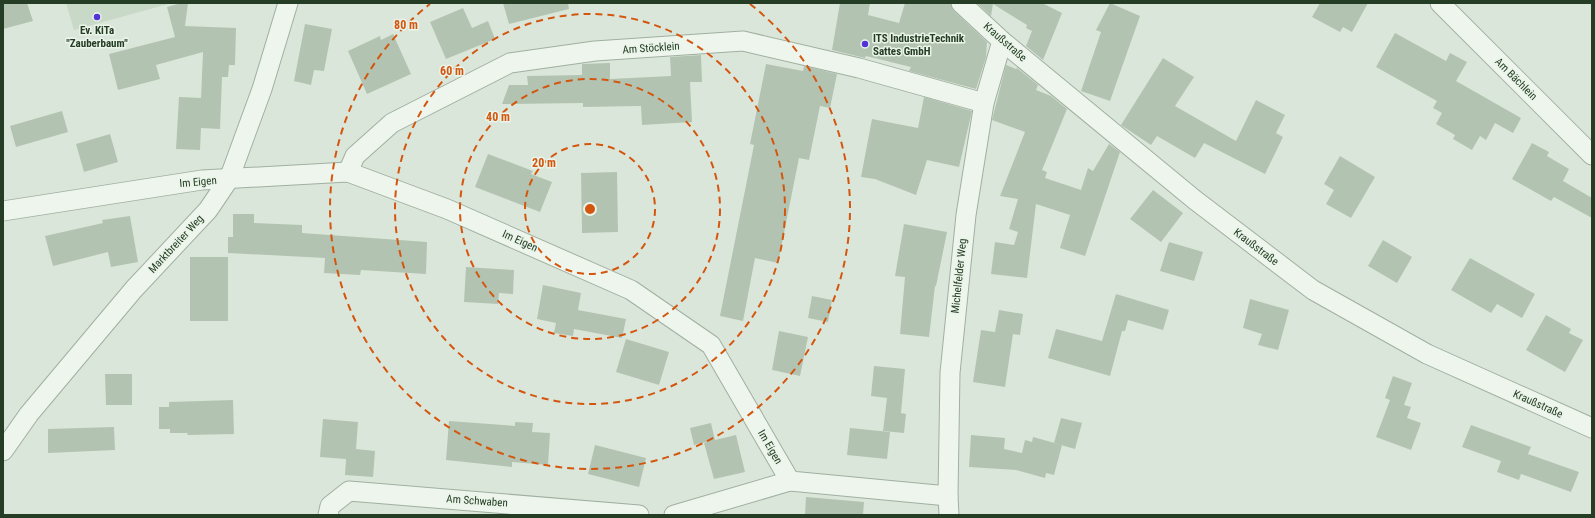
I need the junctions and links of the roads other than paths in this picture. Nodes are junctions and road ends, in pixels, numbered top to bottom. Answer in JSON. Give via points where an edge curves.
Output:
{"nodes":[{"id":1,"x":288,"y":3,"type":"edge"},
{"id":2,"x":961,"y":3,"type":"edge"},
{"id":3,"x":1440,"y":3,"type":"edge"},
{"id":4,"x":1002,"y":41,"type":"junction"},
{"id":5,"x":984,"y":103,"type":"junction"},
{"id":6,"x":1592,"y":155,"type":"edge"},
{"id":7,"x":348,"y":172,"type":"junction"},
{"id":8,"x":228,"y":179,"type":"junction"},
{"id":9,"x":3,"y":211,"type":"edge"},
{"id":10,"x":1592,"y":428,"type":"edge"},
{"id":11,"x":3,"y":451,"type":"edge"},
{"id":12,"x":790,"y":481,"type":"junction"},
{"id":13,"x":948,"y":496,"type":"junction"},
{"id":14,"x":328,"y":515,"type":"edge"},
{"id":15,"x":639,"y":515,"type":"edge"},
{"id":16,"x":674,"y":515,"type":"edge"},
{"id":17,"x":949,"y":515,"type":"edge"}],
"edges":[{"from":1,"to":8,"type":"street","name":"Marktbreiter Weg","via":[[262,89]]},
{"from":2,"to":4,"type":"street","name":"Kraußstraße"},
{"from":3,"to":6,"type":"street","name":"Am Bächlein"},
{"from":4,"to":5,"type":"street","name":"Michelfelder Weg"},
{"from":4,"to":10,"type":"street","name":"Kraußstraße","via":[[1195,200],[1312,290],[1427,354]]},
{"from":5,"to":7,"type":"street","name":"Am Stöcklein","via":[[859,68],[744,41],[595,51],[510,63],[392,123],[355,156]]},
{"from":5,"to":13,"type":"street","name":"Michelfelder Weg","via":[[966,215],[950,373]]},
{"from":7,"to":8,"type":"street","name":"Im Eigen"},
{"from":7,"to":12,"type":"street","name":"Im Eigen","via":[[447,209],[631,290],[711,345]]},
{"from":8,"to":9,"type":"street","name":"Im Eigen","via":[[202,180]]},
{"from":8,"to":11,"type":"street","name":"Marktbreiter Weg","via":[[208,210],[134,289],[29,414]]},
{"from":12,"to":13,"type":"street"},
{"from":12,"to":16,"type":"street"},
{"from":13,"to":17,"type":"street","name":"Michelfelder Weg"},
{"from":14,"to":15,"type":"street","name":"Am Schwaben","via":[[330,506],[349,491]]}]}
